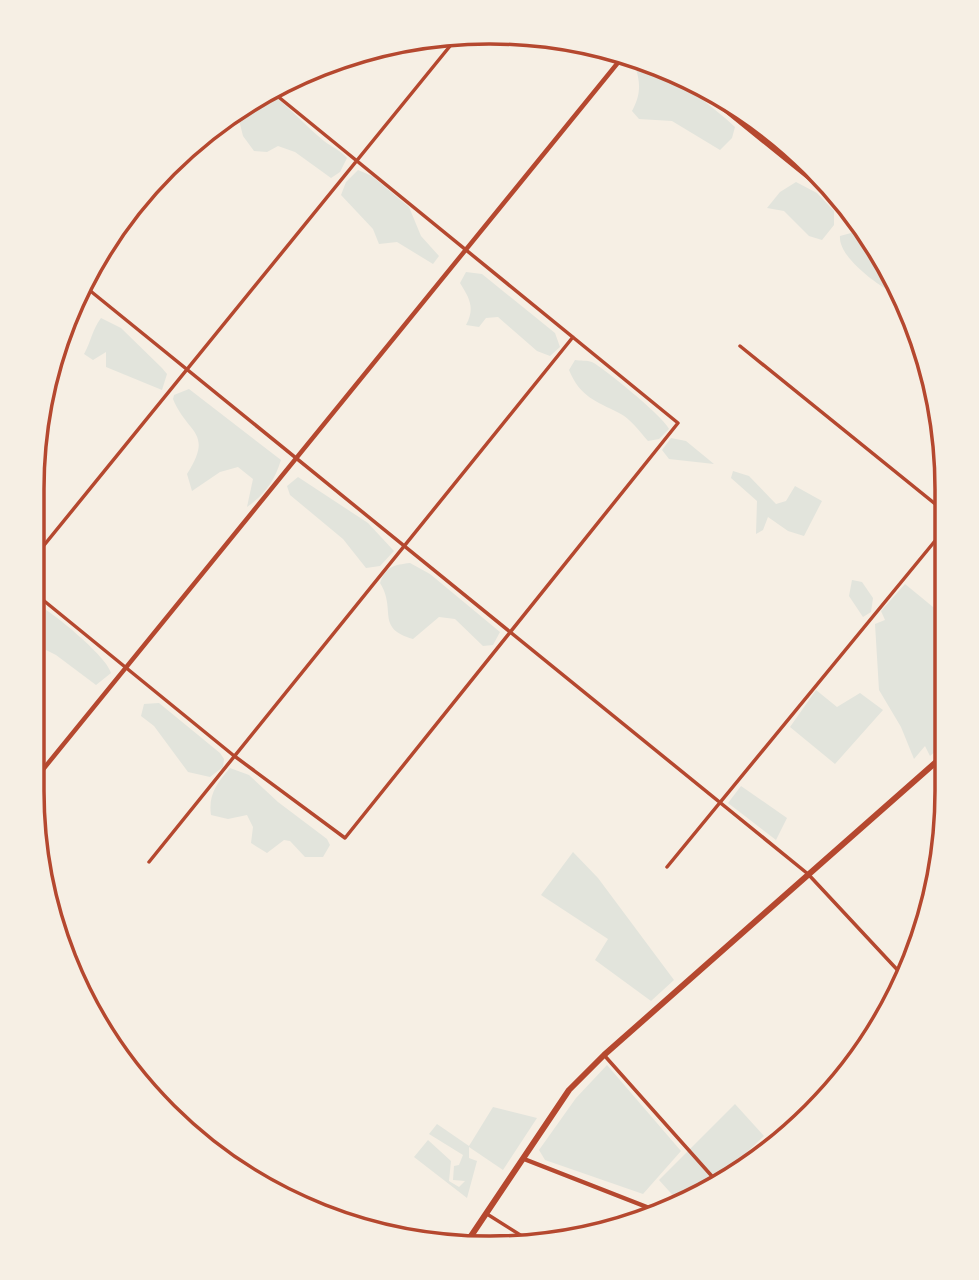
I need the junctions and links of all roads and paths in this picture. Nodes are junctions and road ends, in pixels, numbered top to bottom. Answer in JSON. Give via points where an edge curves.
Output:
{"nodes":[{"id":1,"x":449,"y":46,"type":"edge"},
{"id":2,"x":618,"y":63,"type":"edge"},
{"id":3,"x":279,"y":97,"type":"edge"},
{"id":4,"x":729,"y":114,"type":"edge"},
{"id":5,"x":356,"y":161,"type":"junction"},
{"id":6,"x":810,"y":179,"type":"edge"},
{"id":7,"x":466,"y":250,"type":"junction"},
{"id":8,"x":90,"y":291,"type":"edge"},
{"id":9,"x":572,"y":337,"type":"junction"},
{"id":10,"x":740,"y":346,"type":"dead end"},
{"id":11,"x":186,"y":371,"type":"junction"},
{"id":12,"x":295,"y":460,"type":"junction"},
{"id":13,"x":935,"y":504,"type":"edge"},
{"id":14,"x":935,"y":541,"type":"edge"},
{"id":15,"x":44,"y":545,"type":"edge"},
{"id":16,"x":403,"y":547,"type":"junction"},
{"id":17,"x":44,"y":601,"type":"edge"},
{"id":18,"x":509,"y":632,"type":"junction"},
{"id":19,"x":125,"y":669,"type":"junction"},
{"id":20,"x":233,"y":755,"type":"junction"},
{"id":21,"x":935,"y":763,"type":"edge"},
{"id":22,"x":44,"y":768,"type":"edge"},
{"id":23,"x":720,"y":803,"type":"junction"},
{"id":24,"x":149,"y":862,"type":"dead end"},
{"id":25,"x":667,"y":867,"type":"dead end"},
{"id":26,"x":808,"y":874,"type":"junction"},
{"id":27,"x":897,"y":970,"type":"edge"},
{"id":28,"x":604,"y":1055,"type":"junction"},
{"id":29,"x":524,"y":1159,"type":"junction"},
{"id":30,"x":712,"y":1177,"type":"edge"},
{"id":31,"x":647,"y":1207,"type":"edge"},
{"id":32,"x":487,"y":1214,"type":"junction"},
{"id":33,"x":472,"y":1235,"type":"edge"},
{"id":34,"x":520,"y":1235,"type":"edge"}],
"edges":[{"from":1,"to":5,"type":"street"},
{"from":2,"to":7,"type":"street"},
{"from":3,"to":5,"type":"street"},
{"from":4,"to":6,"type":"street"},
{"from":5,"to":7,"type":"street"},
{"from":5,"to":11,"type":"street"},
{"from":7,"to":9,"type":"street"},
{"from":7,"to":12,"type":"street"},
{"from":8,"to":11,"type":"street"},
{"from":9,"to":16,"type":"street"},
{"from":9,"to":18,"type":"street","via":[[678,423]]},
{"from":10,"to":13,"type":"street"},
{"from":11,"to":12,"type":"street"},
{"from":11,"to":15,"type":"street"},
{"from":12,"to":16,"type":"street"},
{"from":12,"to":19,"type":"street"},
{"from":14,"to":23,"type":"street"},
{"from":16,"to":18,"type":"street"},
{"from":16,"to":20,"type":"street"},
{"from":17,"to":19,"type":"street"},
{"from":18,"to":20,"type":"street","via":[[345,838]]},
{"from":18,"to":23,"type":"street"},
{"from":19,"to":20,"type":"street"},
{"from":19,"to":22,"type":"street"},
{"from":20,"to":24,"type":"street"},
{"from":21,"to":26,"type":"main road"},
{"from":23,"to":25,"type":"street"},
{"from":23,"to":26,"type":"street"},
{"from":26,"to":27,"type":"street"},
{"from":26,"to":28,"type":"main road"},
{"from":28,"to":29,"type":"main road","via":[[569,1090]]},
{"from":28,"to":30,"type":"street"},
{"from":29,"to":31,"type":"street"},
{"from":29,"to":32,"type":"main road"},
{"from":32,"to":33,"type":"main road"},
{"from":32,"to":34,"type":"street"}]}
